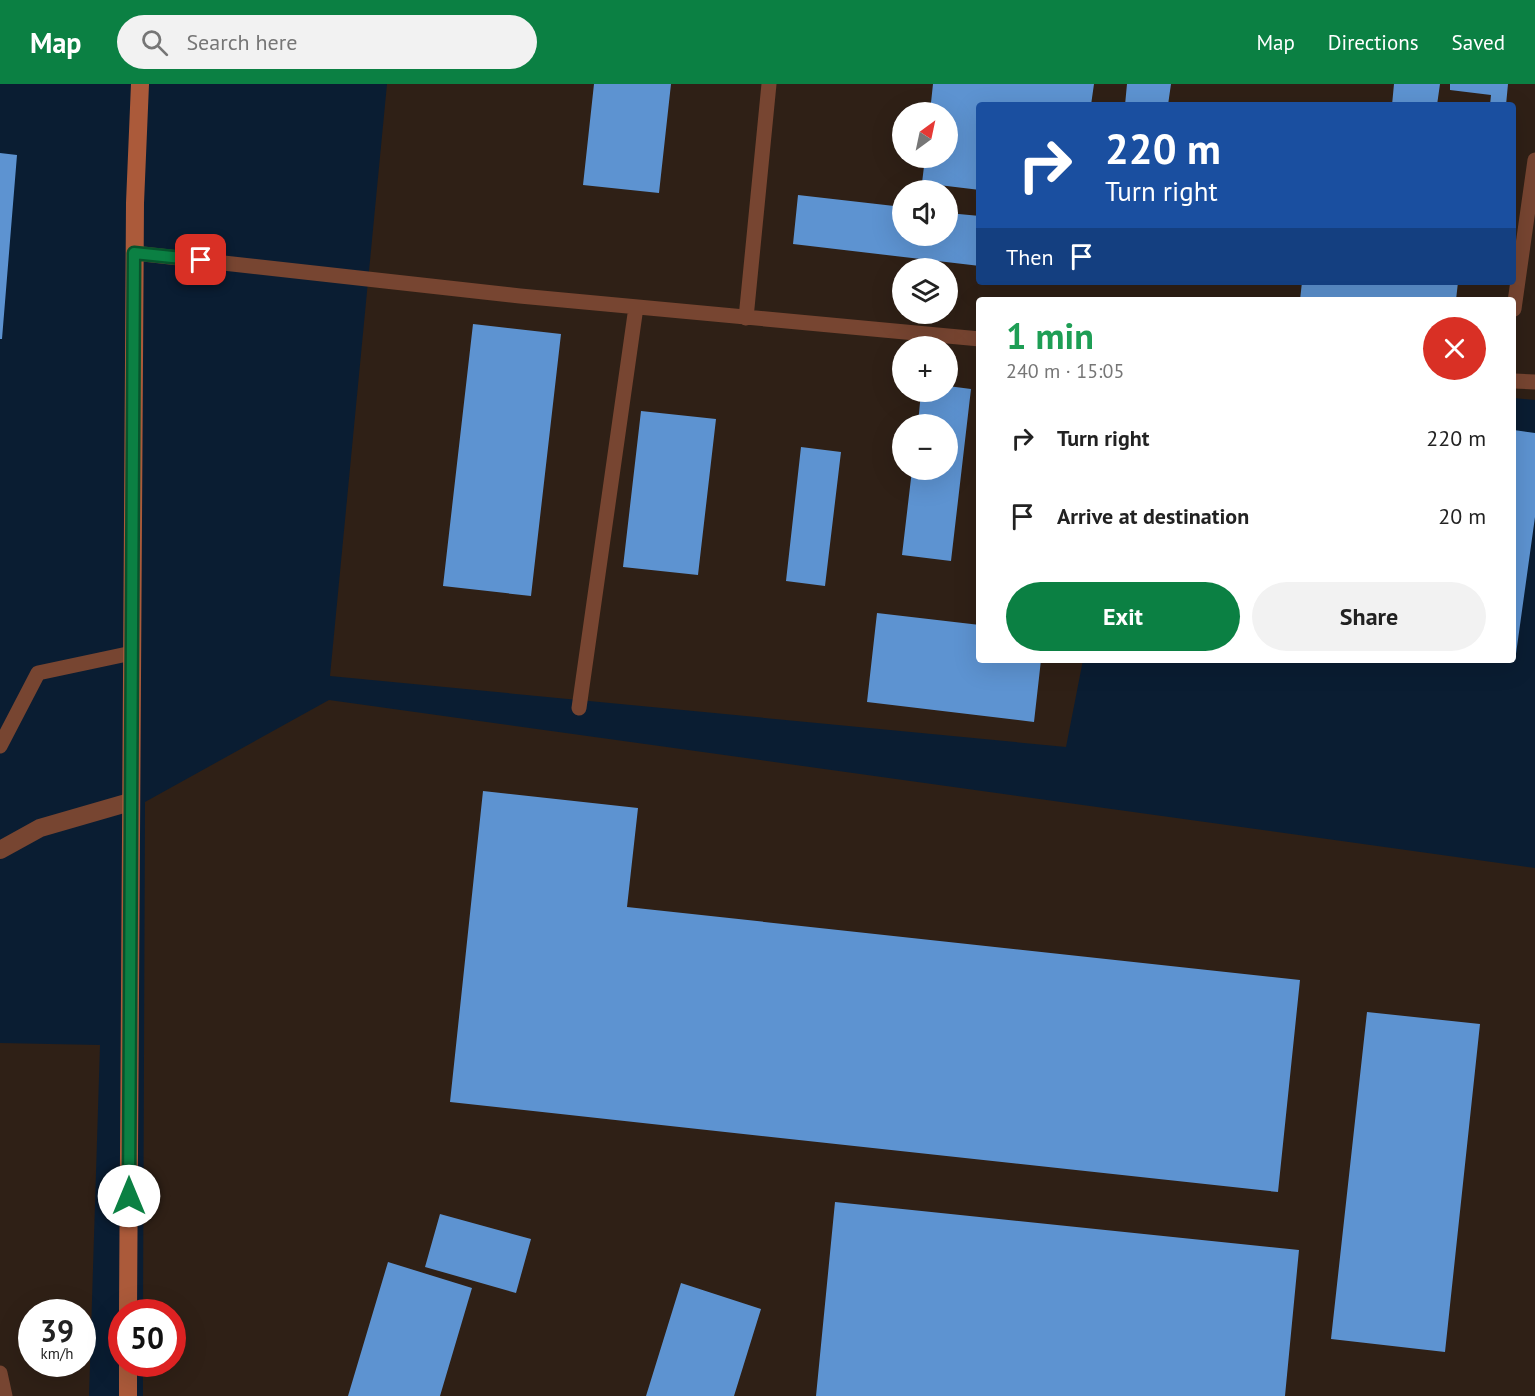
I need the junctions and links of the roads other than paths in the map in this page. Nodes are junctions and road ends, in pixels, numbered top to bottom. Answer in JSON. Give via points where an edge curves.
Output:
{"nodes":[{"id":1,"x":140,"y":84,"type":"edge"},
{"id":2,"x":769,"y":84,"type":"edge"},
{"id":3,"x":1535,"y":160,"type":"edge"},
{"id":4,"x":134,"y":253,"type":"junction"},
{"id":5,"x":1516,"y":297,"type":"edge"},
{"id":6,"x":636,"y":307,"type":"junction"},
{"id":7,"x":746,"y":318,"type":"junction"},
{"id":8,"x":976,"y":339,"type":"edge"},
{"id":9,"x":1516,"y":381,"type":"edge"},
{"id":10,"x":1535,"y":382,"type":"edge"},
{"id":11,"x":132,"y":653,"type":"junction"},
{"id":12,"x":579,"y":708,"type":"dead end"},
{"id":13,"x":0,"y":746,"type":"edge"},
{"id":14,"x":130,"y":802,"type":"junction"},
{"id":15,"x":0,"y":850,"type":"edge"},
{"id":16,"x":128,"y":1299,"type":"edge"},
{"id":17,"x":0,"y":1372,"type":"edge"},
{"id":18,"x":128,"y":1377,"type":"edge"},
{"id":19,"x":6,"y":1396,"type":"edge"},
{"id":20,"x":128,"y":1396,"type":"edge"}],
"edges":[{"from":1,"to":4,"type":"main road"},
{"from":2,"to":7,"type":"lane"},
{"from":3,"to":5,"type":"lane"},
{"from":4,"to":6,"type":"lane"},
{"from":4,"to":11,"type":"main road"},
{"from":6,"to":7,"type":"lane"},
{"from":6,"to":12,"type":"lane"},
{"from":7,"to":8,"type":"lane"},
{"from":9,"to":10,"type":"lane"},
{"from":11,"to":13,"type":"lane","via":[[38,673]]},
{"from":11,"to":14,"type":"main road"},
{"from":14,"to":15,"type":"street","via":[[40,828]]},
{"from":14,"to":16,"type":"main road"},
{"from":17,"to":19,"type":"lane"},
{"from":18,"to":20,"type":"main road"}]}
